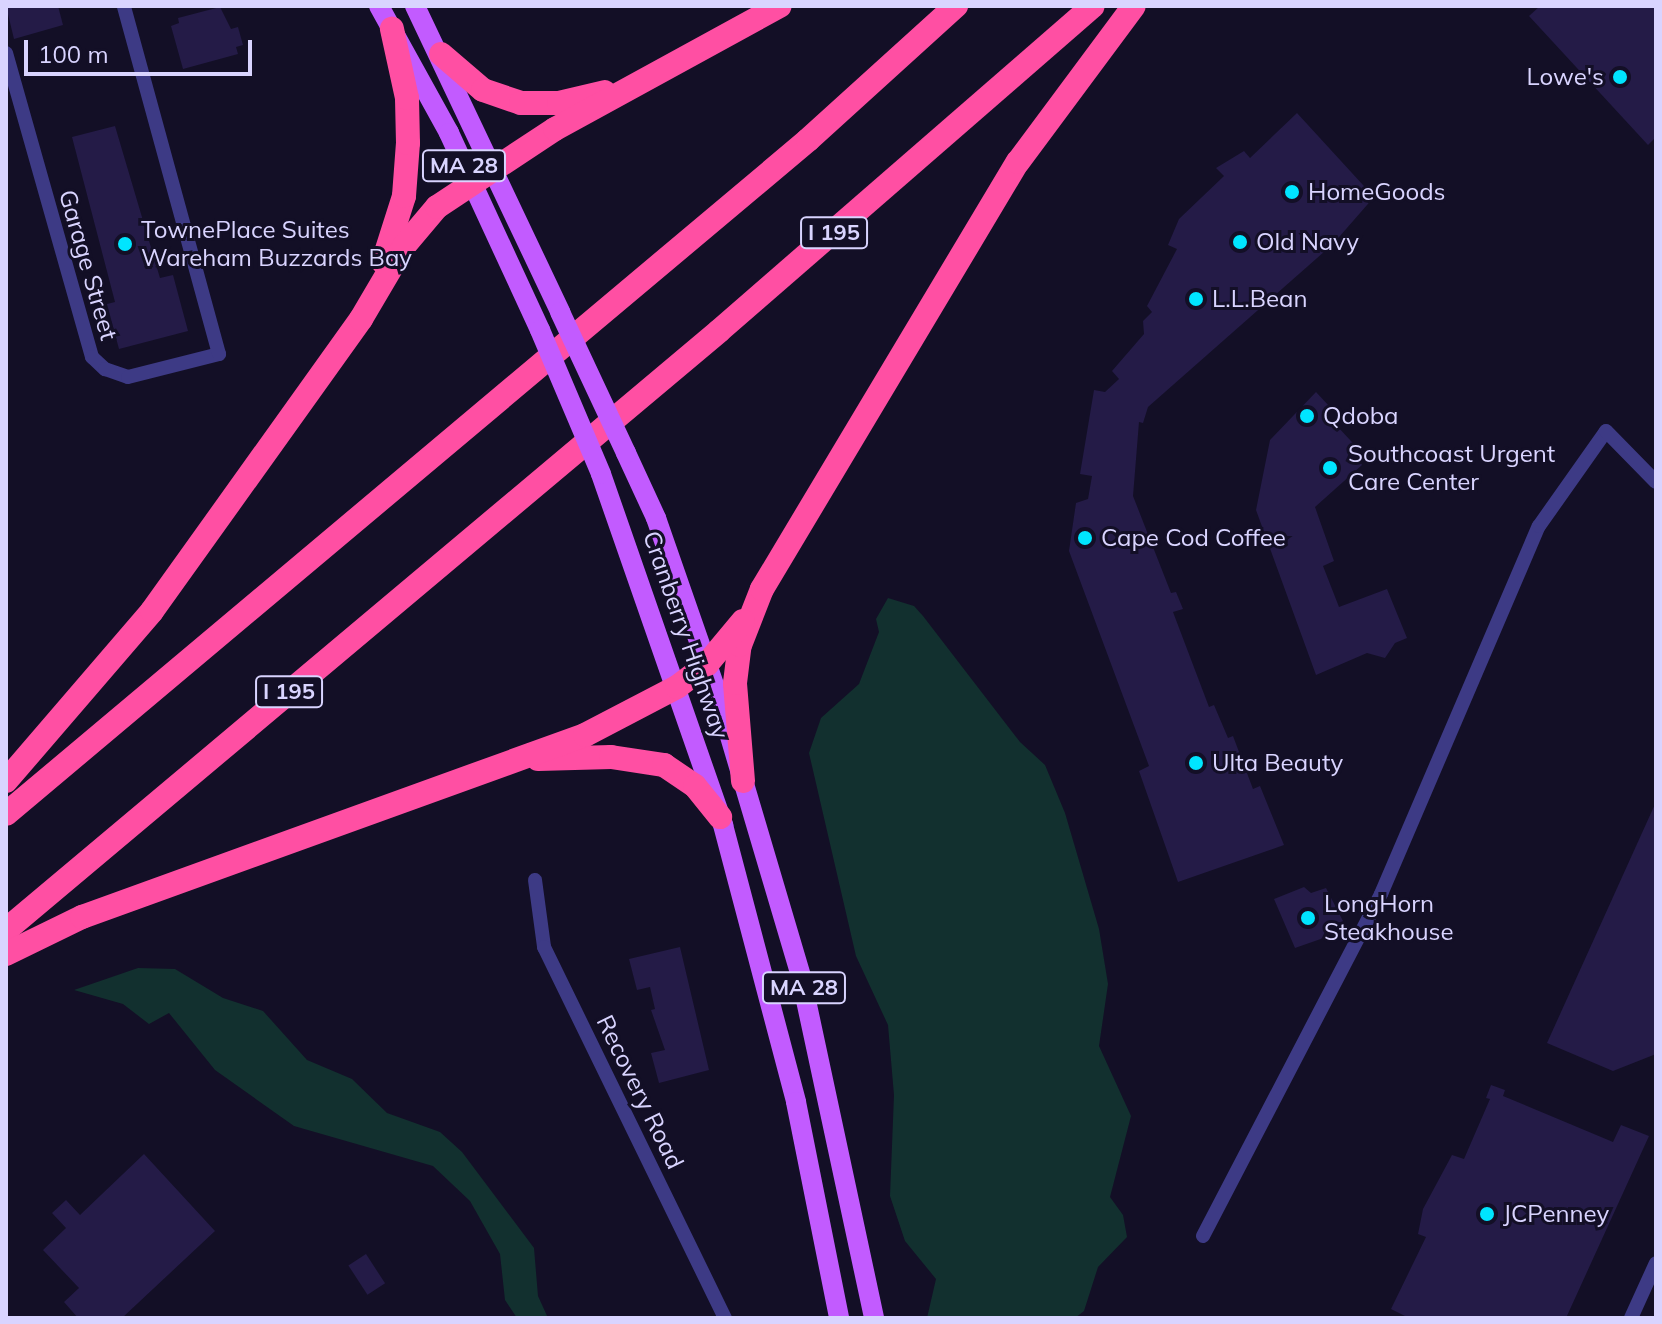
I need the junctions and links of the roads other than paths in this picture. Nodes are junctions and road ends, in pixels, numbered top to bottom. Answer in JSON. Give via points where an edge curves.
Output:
{"nodes":[{"id":1,"x":124,"y":6,"type":"edge"},
{"id":2,"x":379,"y":6,"type":"edge"},
{"id":3,"x":415,"y":6,"type":"edge"},
{"id":4,"x":780,"y":6,"type":"edge"},
{"id":5,"x":956,"y":6,"type":"edge"},
{"id":6,"x":1093,"y":6,"type":"edge"},
{"id":7,"x":1134,"y":6,"type":"edge"},
{"id":8,"x":392,"y":29,"type":"junction"},
{"id":9,"x":6,"y":53,"type":"edge"},
{"id":10,"x":441,"y":54,"type":"junction"},
{"id":11,"x":638,"y":82,"type":"junction"},
{"id":12,"x":494,"y":168,"type":"junction"},
{"id":13,"x":470,"y":181,"type":"junction"},
{"id":14,"x":361,"y":319,"type":"junction"},
{"id":15,"x":1656,"y":482,"type":"edge"},
{"id":16,"x":762,"y":589,"type":"junction"},
{"id":17,"x":707,"y":664,"type":"junction"},
{"id":18,"x":677,"y":687,"type":"junction"},
{"id":19,"x":520,"y":759,"type":"junction"},
{"id":20,"x":6,"y":781,"type":"edge"},
{"id":21,"x":743,"y":781,"type":"junction"},
{"id":22,"x":6,"y":814,"type":"edge"},
{"id":23,"x":720,"y":817,"type":"junction"},
{"id":24,"x":535,"y":880,"type":"dead end"},
{"id":25,"x":6,"y":930,"type":"edge"},
{"id":26,"x":6,"y":954,"type":"edge"},
{"id":27,"x":1203,"y":1236,"type":"dead end"},
{"id":28,"x":1656,"y":1263,"type":"edge"},
{"id":29,"x":725,"y":1318,"type":"edge"},
{"id":30,"x":839,"y":1318,"type":"edge"},
{"id":31,"x":874,"y":1318,"type":"edge"},
{"id":32,"x":1631,"y":1318,"type":"edge"}],
"edges":[{"from":1,"to":9,"type":"street","name":"Garage Street","via":[[219,354],[128,377],[105,369],[92,357]]},
{"from":2,"to":8,"type":"main road","name":"Cranberry Highway","number":"MA 28"},
{"from":3,"to":10,"type":"main road","name":"Cranberry Highway","number":"MA 28"},
{"from":4,"to":11,"type":"highway"},
{"from":5,"to":22,"type":"highway","via":[[808,140]]},
{"from":6,"to":25,"type":"highway","number":"I 195","via":[[708,341]]},
{"from":7,"to":16,"type":"highway","via":[[1018,162]]},
{"from":8,"to":13,"type":"main road","name":"Cranberry Highway","number":"MA 28"},
{"from":8,"to":14,"type":"highway","via":[[407,98],[404,196]]},
{"from":10,"to":11,"type":"highway","via":[[483,90],[536,106]]},
{"from":10,"to":12,"type":"main road","name":"Cranberry Highway","number":"MA 28"},
{"from":11,"to":12,"type":"highway"},
{"from":12,"to":13,"type":"highway"},
{"from":12,"to":17,"type":"main road","name":"Cranberry Highway","number":"MA 28","bridge":true,"via":[[656,518]]},
{"from":13,"to":14,"type":"highway","via":[[437,207],[404,246]]},
{"from":13,"to":18,"type":"main road","name":"Cranberry Highway","number":"MA 28","bridge":true,"via":[[601,474]]},
{"from":14,"to":20,"type":"highway","via":[[152,611]]},
{"from":15,"to":27,"type":"street","via":[[1606,431],[1539,526],[1381,894]]},
{"from":16,"to":17,"type":"highway","via":[[735,633]]},
{"from":16,"to":21,"type":"highway","via":[[740,645],[735,683]]},
{"from":17,"to":18,"type":"highway"},
{"from":17,"to":21,"type":"main road","name":"Cranberry Highway","number":"MA 28"},
{"from":18,"to":19,"type":"highway","via":[[585,735]]},
{"from":18,"to":23,"type":"main road","name":"Cranberry Highway","number":"MA 28"},
{"from":19,"to":23,"type":"highway","via":[[611,757],[664,765],[695,786]]},
{"from":19,"to":26,"type":"highway","via":[[82,917]]},
{"from":21,"to":31,"type":"main road","name":"Cranberry Highway","number":"MA 28","via":[[801,977]]},
{"from":23,"to":30,"type":"main road","name":"Cranberry Highway","number":"MA 28","via":[[796,1102]]},
{"from":24,"to":29,"type":"street","name":"Recovery Road","via":[[544,947]]},
{"from":28,"to":32,"type":"street"}]}
